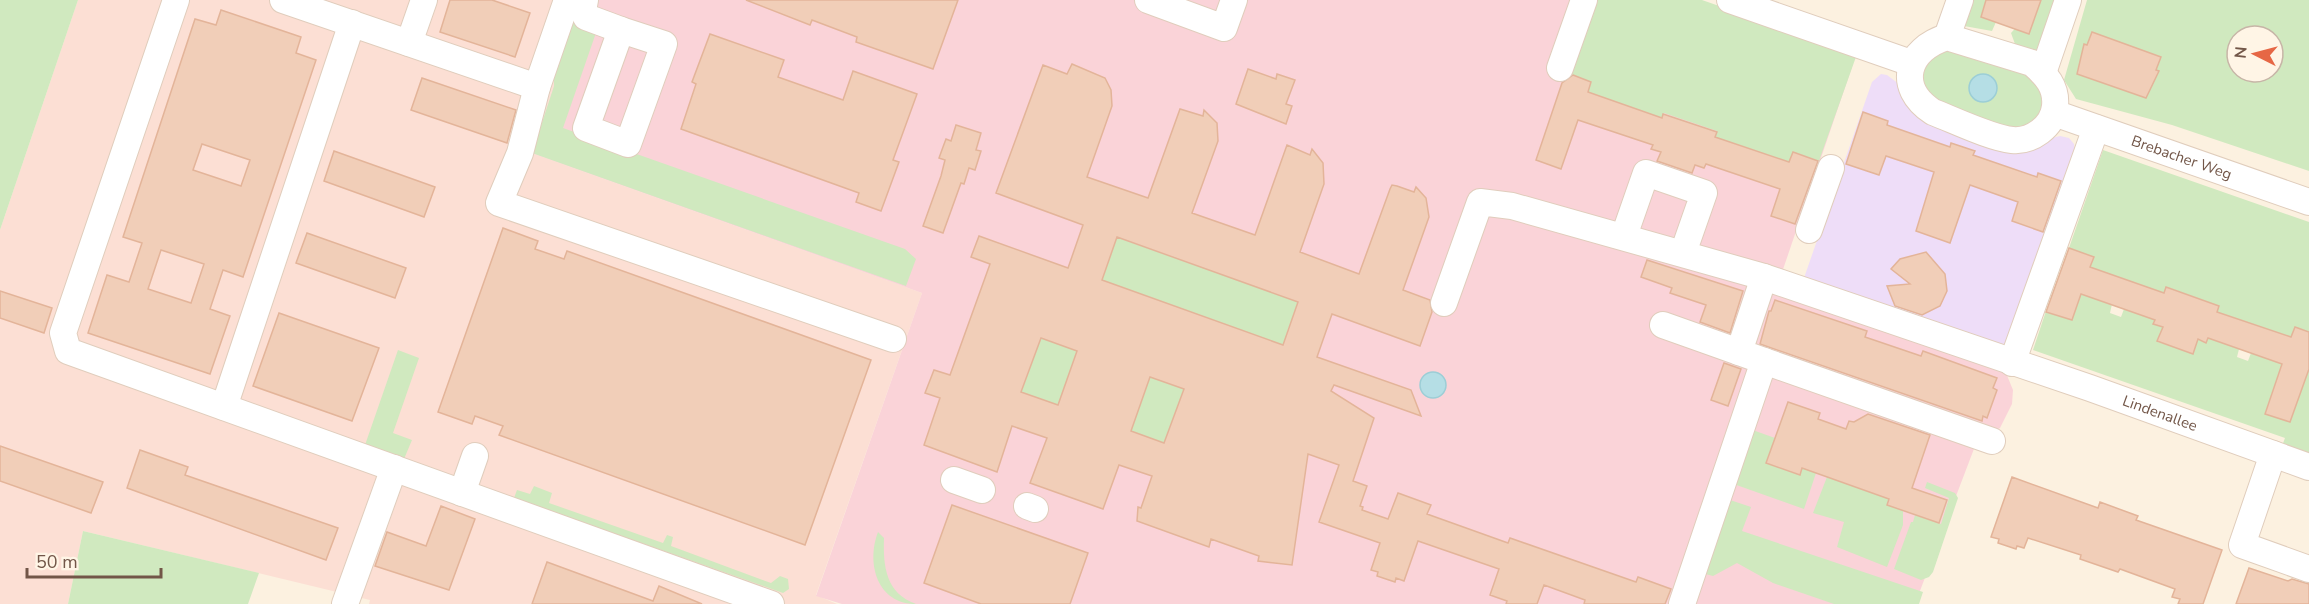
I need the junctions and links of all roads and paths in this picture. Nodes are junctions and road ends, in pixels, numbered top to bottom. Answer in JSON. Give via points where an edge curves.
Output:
{"nodes":[{"id":1,"x":176,"y":0,"type":"edge"},
{"id":2,"x":283,"y":0,"type":"edge"},
{"id":3,"x":424,"y":0,"type":"edge"},
{"id":4,"x":567,"y":0,"type":"edge"},
{"id":5,"x":585,"y":0,"type":"edge"},
{"id":6,"x":1148,"y":0,"type":"edge"},
{"id":7,"x":1234,"y":0,"type":"edge"},
{"id":8,"x":1584,"y":0,"type":"edge"},
{"id":9,"x":1730,"y":0,"type":"edge"},
{"id":10,"x":1960,"y":0,"type":"edge"},
{"id":11,"x":2068,"y":0,"type":"edge"},
{"id":12,"x":324,"y":6,"type":"edge"},
{"id":13,"x":352,"y":23,"type":"junction"},
{"id":14,"x":621,"y":30,"type":"dead end"},
{"id":15,"x":1947,"y":37,"type":"junction"},
{"id":16,"x":409,"y":42,"type":"junction"},
{"id":17,"x":1911,"y":63,"type":"junction"},
{"id":18,"x":1560,"y":68,"type":"dead end"},
{"id":19,"x":2043,"y":73,"type":"junction"},
{"id":20,"x":537,"y":87,"type":"junction"},
{"id":21,"x":2054,"y":113,"type":"junction"},
{"id":22,"x":2096,"y":128,"type":"junction"},
{"id":23,"x":1831,"y":168,"type":"dead end"},
{"id":24,"x":2309,"y":202,"type":"edge"},
{"id":25,"x":1809,"y":230,"type":"dead end"},
{"id":26,"x":1624,"y":236,"type":"junction"},
{"id":27,"x":1683,"y":253,"type":"junction"},
{"id":28,"x":1764,"y":277,"type":"junction"},
{"id":29,"x":1443,"y":303,"type":"dead end"},
{"id":30,"x":1663,"y":325,"type":"dead end"},
{"id":31,"x":893,"y":339,"type":"dead end"},
{"id":32,"x":1739,"y":352,"type":"junction"},
{"id":33,"x":1764,"y":361,"type":"junction"},
{"id":34,"x":2012,"y":363,"type":"junction"},
{"id":35,"x":224,"y":407,"type":"junction"},
{"id":36,"x":1992,"y":441,"type":"dead end"},
{"id":37,"x":2273,"y":454,"type":"junction"},
{"id":38,"x":475,"y":456,"type":"dead end"},
{"id":39,"x":2309,"y":467,"type":"edge"},
{"id":40,"x":394,"y":468,"type":"junction"},
{"id":41,"x":954,"y":480,"type":"dead end"},
{"id":42,"x":982,"y":490,"type":"dead end"},
{"id":43,"x":462,"y":493,"type":"junction"},
{"id":44,"x":2309,"y":568,"type":"edge"},
{"id":45,"x":347,"y":599,"type":"edge"},
{"id":46,"x":771,"y":604,"type":"edge"},
{"id":47,"x":1682,"y":604,"type":"edge"}],
"edges":[{"from":1,"to":35,"type":"lane","via":[[63,333],[68,351]]},
{"from":2,"to":12,"type":"lane"},
{"from":3,"to":16,"type":"lane"},
{"from":4,"to":20,"type":"lane"},
{"from":5,"to":14,"type":"lane","via":[[582,10],[586,17]]},
{"from":6,"to":7,"type":"lane","via":[[1224,28]]},
{"from":8,"to":18,"type":"lane"},
{"from":9,"to":17,"type":"lane"},
{"from":10,"to":15,"type":"lane"},
{"from":11,"to":19,"type":"lane"},
{"from":12,"to":13,"type":"lane"},
{"from":13,"to":16,"type":"lane"},
{"from":13,"to":35,"type":"lane"},
{"from":15,"to":17,"type":"lane","via":[[1930,42]]},
{"from":15,"to":19,"type":"lane","via":[[2032,63]]},
{"from":16,"to":20,"type":"lane"},
{"from":17,"to":21,"type":"lane","via":[[1910,84],[1922,105],[2010,140],[2034,136]]},
{"from":19,"to":21,"type":"lane","via":[[2055,94]]},
{"from":20,"to":31,"type":"lane","via":[[520,153],[499,203]]},
{"from":21,"to":22,"type":"lane","name":"Brebacher Weg"},
{"from":22,"to":24,"type":"lane","name":"Brebacher Weg"},
{"from":22,"to":34,"type":"lane"},
{"from":23,"to":25,"type":"lane"},
{"from":26,"to":27,"type":"lane","name":"Lindenallee"},
{"from":26,"to":27,"type":"lane","via":[[1647,173],[1704,193]]},
{"from":26,"to":29,"type":"lane","name":"Lindenallee","via":[[1512,206],[1480,202]]},
{"from":27,"to":28,"type":"lane","name":"Lindenallee"},
{"from":28,"to":32,"type":"lane"},
{"from":28,"to":34,"type":"lane","name":"Lindenallee"},
{"from":30,"to":32,"type":"lane"},
{"from":32,"to":33,"type":"lane"},
{"from":33,"to":36,"type":"lane"},
{"from":33,"to":47,"type":"lane"},
{"from":34,"to":37,"type":"lane","name":"Lindenallee"},
{"from":35,"to":40,"type":"lane"},
{"from":37,"to":39,"type":"lane","name":"Lindenallee"},
{"from":37,"to":44,"type":"lane","via":[[2242,544]]},
{"from":38,"to":43,"type":"lane"},
{"from":40,"to":43,"type":"lane"},
{"from":40,"to":45,"type":"lane"},
{"from":41,"to":42,"type":"lane"},
{"from":43,"to":46,"type":"lane"}]}
